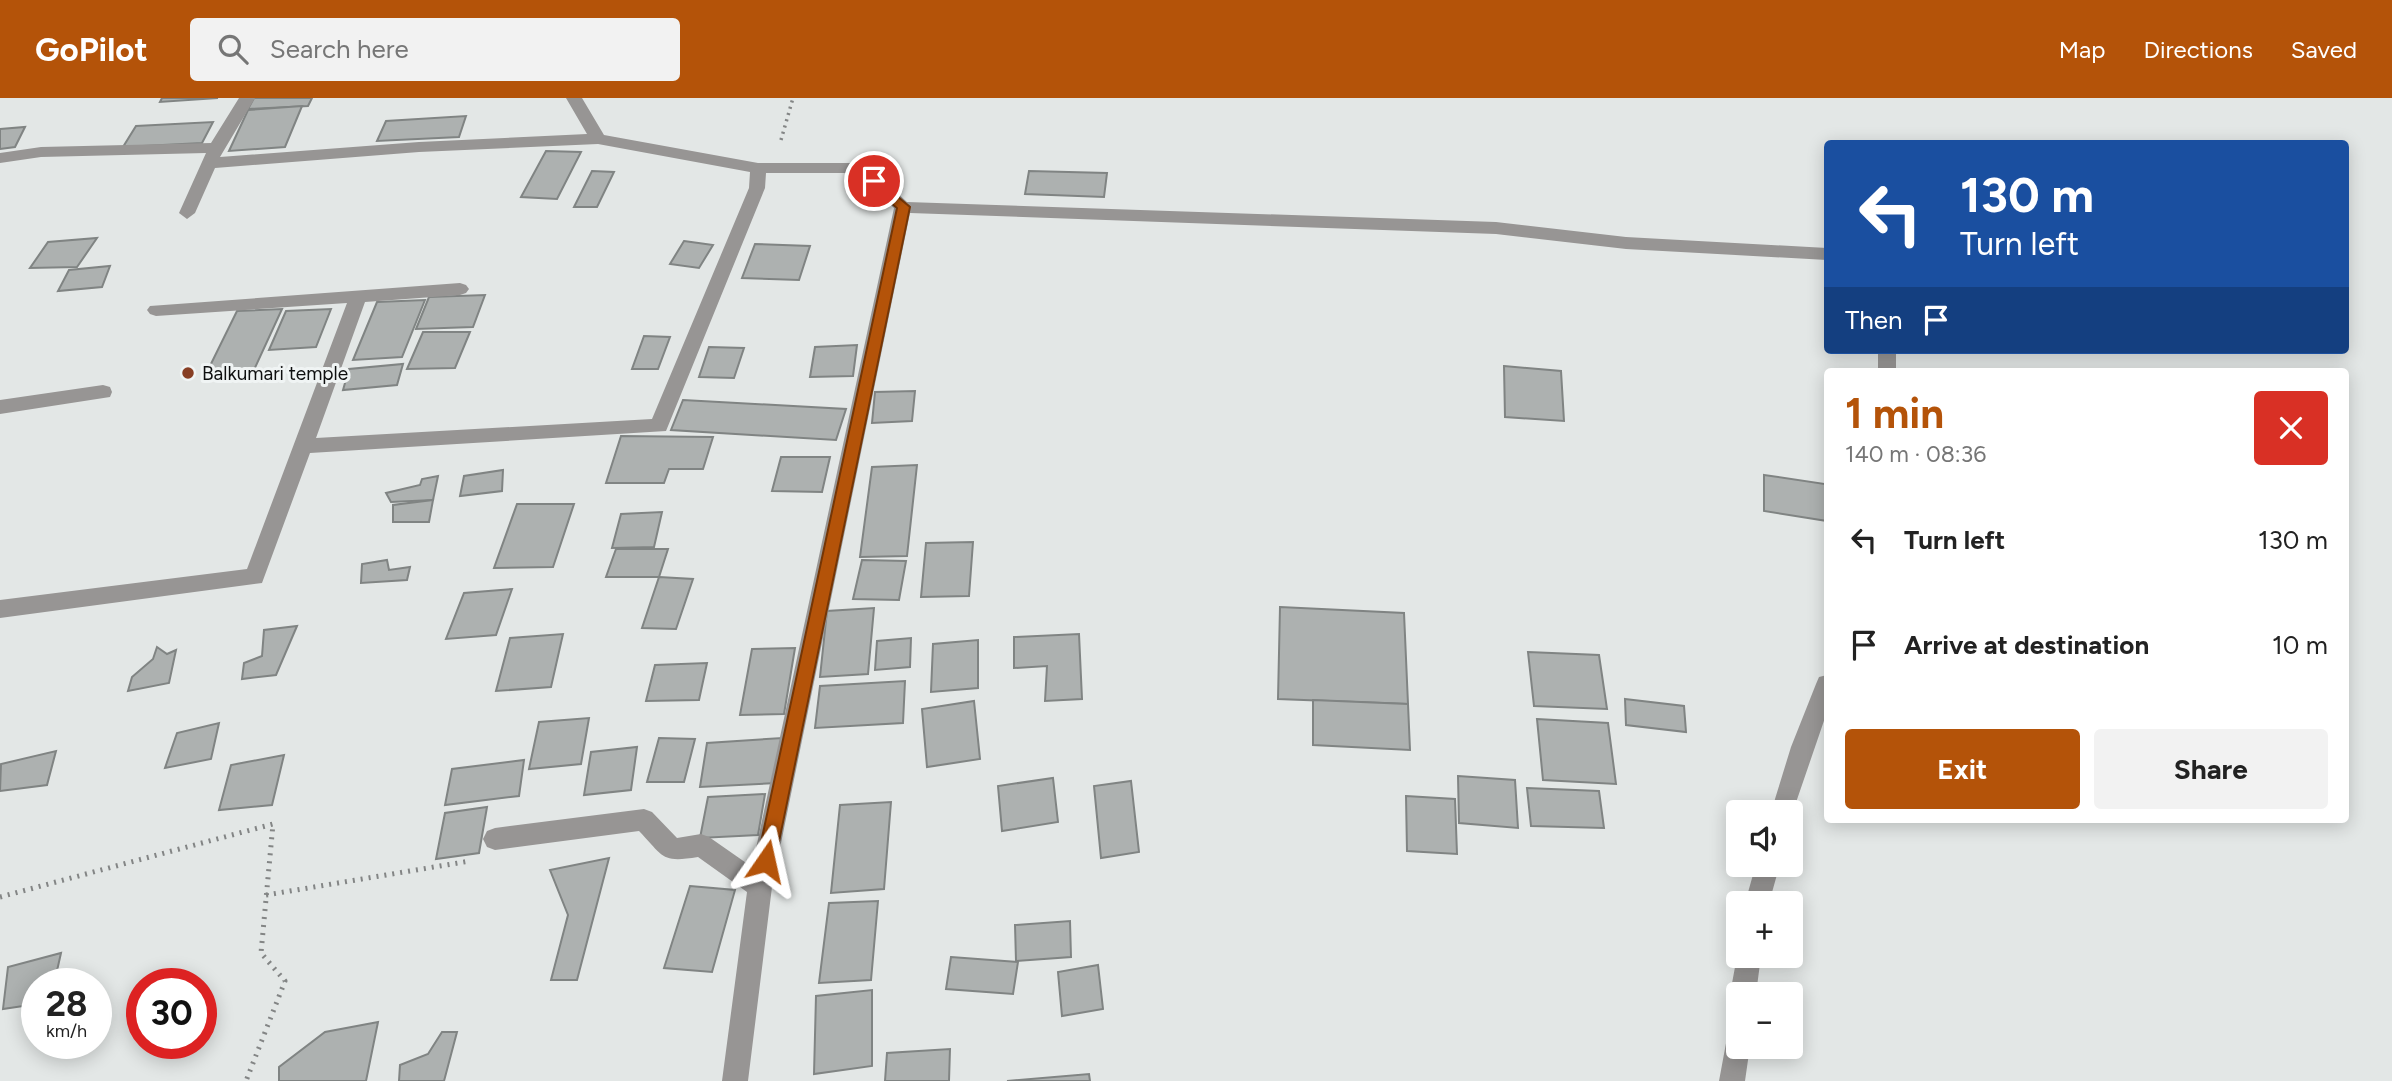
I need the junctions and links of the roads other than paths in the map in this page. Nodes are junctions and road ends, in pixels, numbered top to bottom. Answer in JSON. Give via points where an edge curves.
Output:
{"nodes":[{"id":1,"x":247,"y":98,"type":"edge"},
{"id":2,"x":574,"y":98,"type":"edge"},
{"id":3,"x":598,"y":139,"type":"junction"},
{"id":4,"x":212,"y":155,"type":"junction"},
{"id":5,"x":0,"y":158,"type":"edge"},
{"id":6,"x":752,"y":167,"type":"junction"},
{"id":7,"x":903,"y":207,"type":"junction"},
{"id":8,"x":187,"y":213,"type":"dead end"},
{"id":9,"x":1824,"y":254,"type":"edge"},
{"id":10,"x":460,"y":289,"type":"dead end"},
{"id":11,"x":358,"y":296,"type":"junction"},
{"id":12,"x":156,"y":310,"type":"dead end"},
{"id":13,"x":103,"y":392,"type":"dead end"},
{"id":14,"x":0,"y":407,"type":"edge"},
{"id":15,"x":303,"y":446,"type":"junction"},
{"id":16,"x":0,"y":608,"type":"edge"},
{"id":17,"x":1824,"y":692,"type":"edge"},
{"id":18,"x":1787,"y":800,"type":"edge"},
{"id":19,"x":495,"y":839,"type":"road end"},
{"id":20,"x":761,"y":887,"type":"junction"},
{"id":21,"x":1735,"y":1059,"type":"edge"},
{"id":22,"x":735,"y":1081,"type":"edge"},
{"id":23,"x":1732,"y":1081,"type":"edge"}],
"edges":[{"from":1,"to":4,"type":"street"},
{"from":2,"to":3,"type":"street"},
{"from":3,"to":4,"type":"street"},
{"from":3,"to":6,"type":"street"},
{"from":4,"to":5,"type":"street","via":[[41,152]]},
{"from":4,"to":8,"type":"street"},
{"from":6,"to":7,"type":"street","via":[[859,169]]},
{"from":6,"to":15,"type":"street","via":[[757,188],[659,426]]},
{"from":7,"to":9,"type":"street","via":[[1496,228],[1626,243]]},
{"from":7,"to":20,"type":"street"},
{"from":10,"to":11,"type":"street"},
{"from":11,"to":12,"type":"street"},
{"from":11,"to":15,"type":"street"},
{"from":13,"to":14,"type":"street"},
{"from":15,"to":16,"type":"street","via":[[256,577]]},
{"from":17,"to":18,"type":"street"},
{"from":19,"to":20,"type":"street","via":[[644,820],[673,850],[701,845]]},
{"from":20,"to":22,"type":"street"},
{"from":21,"to":23,"type":"street"}]}
